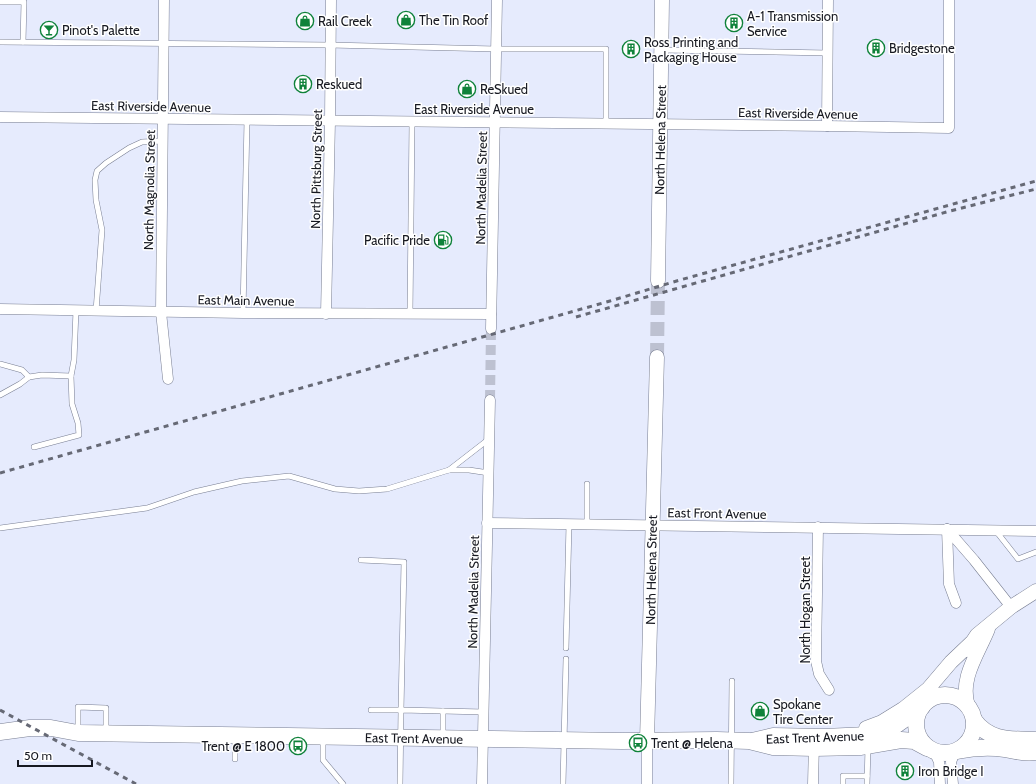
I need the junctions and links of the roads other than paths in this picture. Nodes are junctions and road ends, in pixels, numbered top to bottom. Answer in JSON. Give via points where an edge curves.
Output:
{"nodes":[{"id":1,"x":164,"y":0,"type":"edge"},
{"id":2,"x":331,"y":0,"type":"edge"},
{"id":3,"x":497,"y":0,"type":"edge"},
{"id":4,"x":662,"y":0,"type":"edge"},
{"id":5,"x":828,"y":0,"type":"edge"},
{"id":6,"x":949,"y":0,"type":"edge"},
{"id":7,"x":0,"y":2,"type":"edge"},
{"id":8,"x":0,"y":42,"type":"edge"},
{"id":9,"x":23,"y":42,"type":"junction"},
{"id":10,"x":163,"y":43,"type":"junction"},
{"id":11,"x":330,"y":45,"type":"junction"},
{"id":12,"x":496,"y":49,"type":"junction"},
{"id":13,"x":661,"y":50,"type":"junction"},
{"id":14,"x":828,"y":53,"type":"junction"},
{"id":15,"x":0,"y":116,"type":"edge"},
{"id":16,"x":163,"y":119,"type":"junction"},
{"id":17,"x":247,"y":120,"type":"junction"},
{"id":18,"x":330,"y":121,"type":"junction"},
{"id":19,"x":412,"y":122,"type":"junction"},
{"id":20,"x":495,"y":122,"type":"junction"},
{"id":21,"x":606,"y":123,"type":"junction"},
{"id":22,"x":660,"y":124,"type":"junction"},
{"id":23,"x":827,"y":126,"type":"junction"},
{"id":24,"x":163,"y":141,"type":"junction"},
{"id":25,"x":658,"y":280,"type":"tunnel mouth"},
{"id":26,"x":0,"y":309,"type":"edge"},
{"id":27,"x":76,"y":310,"type":"junction"},
{"id":28,"x":96,"y":311,"type":"junction"},
{"id":29,"x":161,"y":312,"type":"junction"},
{"id":30,"x":243,"y":313,"type":"junction"},
{"id":31,"x":410,"y":313,"type":"junction"},
{"id":32,"x":326,"y":314,"type":"junction"},
{"id":33,"x":491,"y":314,"type":"junction"},
{"id":34,"x":491,"y":329,"type":"tunnel mouth"},
{"id":35,"x":657,"y":357,"type":"tunnel mouth"},
{"id":36,"x":0,"y":364,"type":"edge"},
{"id":37,"x":71,"y":376,"type":"junction"},
{"id":38,"x":28,"y":377,"type":"junction"},
{"id":39,"x":168,"y":379,"type":"dead end"},
{"id":40,"x":0,"y":396,"type":"edge"},
{"id":41,"x":490,"y":400,"type":"tunnel mouth"},
{"id":42,"x":490,"y":438,"type":"junction"},
{"id":43,"x":34,"y":447,"type":"dead end"},
{"id":44,"x":449,"y":470,"type":"junction"},
{"id":45,"x":489,"y":474,"type":"junction"},
{"id":46,"x":587,"y":484,"type":"dead end"},
{"id":47,"x":487,"y":523,"type":"junction"},
{"id":48,"x":569,"y":524,"type":"junction"},
{"id":49,"x":588,"y":524,"type":"junction"},
{"id":50,"x":652,"y":525,"type":"junction"},
{"id":51,"x":818,"y":527,"type":"junction"},
{"id":52,"x":0,"y":528,"type":"edge"},
{"id":53,"x":948,"y":529,"type":"junction"},
{"id":54,"x":995,"y":530,"type":"junction"},
{"id":55,"x":1036,"y":531,"type":"edge"},
{"id":56,"x":1036,"y":552,"type":"edge"},
{"id":57,"x":361,"y":560,"type":"dead end"},
{"id":58,"x":1036,"y":591,"type":"edge"},
{"id":59,"x":956,"y":603,"type":"dead end"},
{"id":60,"x":1011,"y":607,"type":"junction"},
{"id":61,"x":988,"y":627,"type":"junction"},
{"id":62,"x":971,"y":643,"type":"junction"},
{"id":63,"x":566,"y":648,"type":"dead end"},
{"id":64,"x":566,"y":659,"type":"dead end"},
{"id":65,"x":732,"y":681,"type":"dead end"},
{"id":66,"x":829,"y":690,"type":"dead end"},
{"id":67,"x":927,"y":702,"type":"junction"},
{"id":68,"x":371,"y":710,"type":"dead end"},
{"id":69,"x":401,"y":710,"type":"junction"},
{"id":70,"x":443,"y":711,"type":"junction"},
{"id":71,"x":484,"y":712,"type":"junction"},
{"id":72,"x":971,"y":713,"type":"junction"},
{"id":73,"x":2,"y":732,"type":"edge"},
{"id":74,"x":78,"y":733,"type":"junction"},
{"id":75,"x":106,"y":733,"type":"junction"},
{"id":76,"x":235,"y":735,"type":"junction"},
{"id":77,"x":773,"y":736,"type":"junction"},
{"id":78,"x":323,"y":737,"type":"junction"},
{"id":79,"x":400,"y":737,"type":"junction"},
{"id":80,"x":443,"y":738,"type":"junction"},
{"id":81,"x":484,"y":739,"type":"junction"},
{"id":82,"x":564,"y":740,"type":"junction"},
{"id":83,"x":1036,"y":740,"type":"edge"},
{"id":84,"x":647,"y":741,"type":"junction"},
{"id":85,"x":732,"y":741,"type":"junction"},
{"id":86,"x":749,"y":741,"type":"junction"},
{"id":87,"x":814,"y":742,"type":"junction"},
{"id":88,"x":868,"y":746,"type":"junction"},
{"id":89,"x":931,"y":749,"type":"junction"},
{"id":90,"x":956,"y":751,"type":"junction"},
{"id":91,"x":1036,"y":752,"type":"edge"},
{"id":92,"x":235,"y":759,"type":"dead end"},
{"id":93,"x":867,"y":776,"type":"junction"},
{"id":94,"x":343,"y":784,"type":"edge"},
{"id":95,"x":400,"y":784,"type":"edge"},
{"id":96,"x":482,"y":784,"type":"edge"},
{"id":97,"x":563,"y":784,"type":"edge"},
{"id":98,"x":647,"y":784,"type":"edge"},
{"id":99,"x":731,"y":784,"type":"edge"},
{"id":100,"x":813,"y":784,"type":"edge"},
{"id":101,"x":843,"y":784,"type":"edge"},
{"id":102,"x":867,"y":784,"type":"edge"},
{"id":103,"x":940,"y":784,"type":"edge"},
{"id":104,"x":953,"y":784,"type":"edge"}],
"edges":[{"from":1,"to":10,"type":"street","name":"North Magnolia Street"},
{"from":2,"to":11,"type":"street","name":"North Pittsburg Street"},
{"from":3,"to":12,"type":"street","name":"North Madelia Street"},
{"from":4,"to":13,"type":"street","name":"North Helena Street"},
{"from":5,"to":14,"type":"street"},
{"from":6,"to":23,"type":"street","name":"East Riverside Avenue","via":[[949,128]]},
{"from":7,"to":9,"type":"lane","via":[[24,2]]},
{"from":8,"to":9,"type":"lane"},
{"from":9,"to":10,"type":"lane"},
{"from":10,"to":11,"type":"lane"},
{"from":10,"to":16,"type":"street","name":"North Magnolia Street"},
{"from":11,"to":12,"type":"lane"},
{"from":11,"to":18,"type":"street","name":"North Pittsburg Street"},
{"from":12,"to":20,"type":"street","name":"North Madelia Street"},
{"from":12,"to":21,"type":"lane","via":[[606,49]]},
{"from":13,"to":14,"type":"lane"},
{"from":13,"to":22,"type":"street","name":"North Helena Street"},
{"from":14,"to":23,"type":"street"},
{"from":15,"to":16,"type":"street","name":"East Riverside Avenue"},
{"from":16,"to":17,"type":"street","name":"East Riverside Avenue"},
{"from":16,"to":24,"type":"street","name":"North Magnolia Street"},
{"from":17,"to":18,"type":"street","name":"East Riverside Avenue"},
{"from":17,"to":30,"type":"lane"},
{"from":18,"to":19,"type":"street","name":"East Riverside Avenue"},
{"from":18,"to":32,"type":"street","name":"North Pittsburg Street"},
{"from":19,"to":20,"type":"street","name":"East Riverside Avenue"},
{"from":19,"to":31,"type":"lane"},
{"from":20,"to":21,"type":"street","name":"East Riverside Avenue"},
{"from":20,"to":33,"type":"street","name":"North Madelia Street"},
{"from":21,"to":22,"type":"street","name":"East Riverside Avenue"},
{"from":22,"to":23,"type":"street","name":"East Riverside Avenue"},
{"from":22,"to":25,"type":"street","name":"North Helena Street"},
{"from":24,"to":28,"type":"lane","via":[[142,142],[97,171],[96,200],[102,230]]},
{"from":24,"to":29,"type":"street","name":"North Magnolia Street"},
{"from":26,"to":27,"type":"street","name":"East Main Avenue"},
{"from":27,"to":28,"type":"street","name":"East Main Avenue"},
{"from":27,"to":37,"type":"lane"},
{"from":28,"to":29,"type":"street","name":"East Main Avenue"},
{"from":29,"to":30,"type":"street","name":"East Main Avenue"},
{"from":29,"to":39,"type":"street","name":"North Magnolia Street"},
{"from":30,"to":32,"type":"street","name":"East Main Avenue"},
{"from":31,"to":32,"type":"street","name":"East Main Avenue"},
{"from":31,"to":33,"type":"street","name":"East Main Avenue"},
{"from":33,"to":34,"type":"street","name":"North Madelia Street"},
{"from":35,"to":50,"type":"street","name":"North Helena Street"},
{"from":36,"to":38,"type":"lane","via":[[22,370]]},
{"from":37,"to":38,"type":"lane"},
{"from":37,"to":43,"type":"lane","via":[[72,404],[79,435]]},
{"from":38,"to":40,"type":"lane"},
{"from":41,"to":42,"type":"street","name":"North Madelia Street"},
{"from":42,"to":44,"type":"lane"},
{"from":42,"to":45,"type":"street","name":"North Madelia Street"},
{"from":44,"to":45,"type":"lane"},
{"from":44,"to":52,"type":"lane","via":[[387,489],[359,492],[335,489],[289,476],[242,481],[194,492],[147,508]]},
{"from":45,"to":47,"type":"street","name":"North Madelia Street"},
{"from":46,"to":49,"type":"lane"},
{"from":47,"to":48,"type":"street","name":"East Front Avenue"},
{"from":47,"to":71,"type":"street","name":"North Madelia Street"},
{"from":48,"to":49,"type":"street","name":"East Front Avenue"},
{"from":48,"to":63,"type":"lane"},
{"from":49,"to":50,"type":"street","name":"East Front Avenue"},
{"from":50,"to":51,"type":"street","name":"East Front Avenue"},
{"from":50,"to":84,"type":"street","name":"North Helena Street"},
{"from":51,"to":53,"type":"street","name":"East Front Avenue"},
{"from":51,"to":66,"type":"street","name":"North Hogan Street","via":[[816,661],[819,674]]},
{"from":53,"to":54,"type":"street","name":"East Front Avenue"},
{"from":53,"to":59,"type":"street","via":[[949,584]]},
{"from":53,"to":60,"type":"street"},
{"from":54,"to":55,"type":"street","name":"East Front Avenue"},
{"from":54,"to":56,"type":"lane","via":[[1018,559]]},
{"from":57,"to":69,"type":"lane","via":[[404,562]]},
{"from":58,"to":60,"type":"street"},
{"from":60,"to":61,"type":"street"},
{"from":61,"to":62,"type":"street"},
{"from":61,"to":72,"type":"street","via":[[966,683],[965,694]]},
{"from":62,"to":67,"type":"street","via":[[951,677]]},
{"from":62,"to":77,"type":"street","via":[[928,689],[898,713],[882,722],[858,729],[801,731]]},
{"from":64,"to":82,"type":"lane"},
{"from":65,"to":85,"type":"lane"},
{"from":67,"to":72,"type":"main road","via":[[946,695],[952,696],[964,701]]},
{"from":67,"to":87,"type":"main road","name":"East Trent Avenue","via":[[903,722],[876,734]]},
{"from":67,"to":89,"type":"main road","via":[[917,717],[916,728],[920,739]]},
{"from":68,"to":69,"type":"lane"},
{"from":69,"to":70,"type":"lane"},
{"from":69,"to":79,"type":"lane"},
{"from":70,"to":71,"type":"lane"},
{"from":70,"to":80,"type":"lane"},
{"from":71,"to":81,"type":"street","name":"North Madelia Street"},
{"from":72,"to":83,"type":"main road","via":[[983,729],[992,735],[1006,739]]},
{"from":72,"to":90,"type":"main road","via":[[975,728],[973,735],[964,747]]},
{"from":73,"to":74,"type":"main road","name":"East Trent Avenue","via":[[51,728]]},
{"from":74,"to":75,"type":"main road","name":"East Trent Avenue"},
{"from":74,"to":75,"type":"lane","via":[[78,707],[106,708]]},
{"from":75,"to":76,"type":"main road","name":"East Trent Avenue"},
{"from":76,"to":78,"type":"main road","name":"East Trent Avenue"},
{"from":76,"to":92,"type":"lane"},
{"from":77,"to":86,"type":"main road","name":"East Trent Avenue"},
{"from":77,"to":87,"type":"main road","name":"East Trent Avenue"},
{"from":78,"to":79,"type":"main road","name":"East Trent Avenue"},
{"from":78,"to":94,"type":"lane","via":[[323,760]]},
{"from":79,"to":80,"type":"main road","name":"East Trent Avenue"},
{"from":79,"to":95,"type":"lane"},
{"from":80,"to":81,"type":"main road","name":"East Trent Avenue"},
{"from":81,"to":82,"type":"main road","name":"East Trent Avenue"},
{"from":81,"to":96,"type":"street","name":"North Madelia Street"},
{"from":82,"to":84,"type":"main road","name":"East Trent Avenue"},
{"from":82,"to":97,"type":"lane"},
{"from":84,"to":85,"type":"main road","name":"East Trent Avenue"},
{"from":84,"to":98,"type":"street","name":"North Helena Street"},
{"from":85,"to":86,"type":"main road","name":"East Trent Avenue"},
{"from":85,"to":99,"type":"lane"},
{"from":86,"to":87,"type":"main road","name":"East Trent Avenue","via":[[773,747]]},
{"from":87,"to":88,"type":"main road","name":"East Trent Avenue","via":[[852,748]]},
{"from":87,"to":100,"type":"street"},
{"from":88,"to":89,"type":"main road","name":"East Trent Avenue","via":[[894,741],[914,741]]},
{"from":88,"to":93,"type":"lane"},
{"from":89,"to":90,"type":"main road","via":[[945,754]]},
{"from":89,"to":103,"type":"street","via":[[939,762]]},
{"from":90,"to":91,"type":"main road","via":[[991,748],[1021,753]]},
{"from":90,"to":104,"type":"street","via":[[952,762]]},
{"from":93,"to":101,"type":"lane","via":[[843,776]]},
{"from":93,"to":102,"type":"lane"}]}
